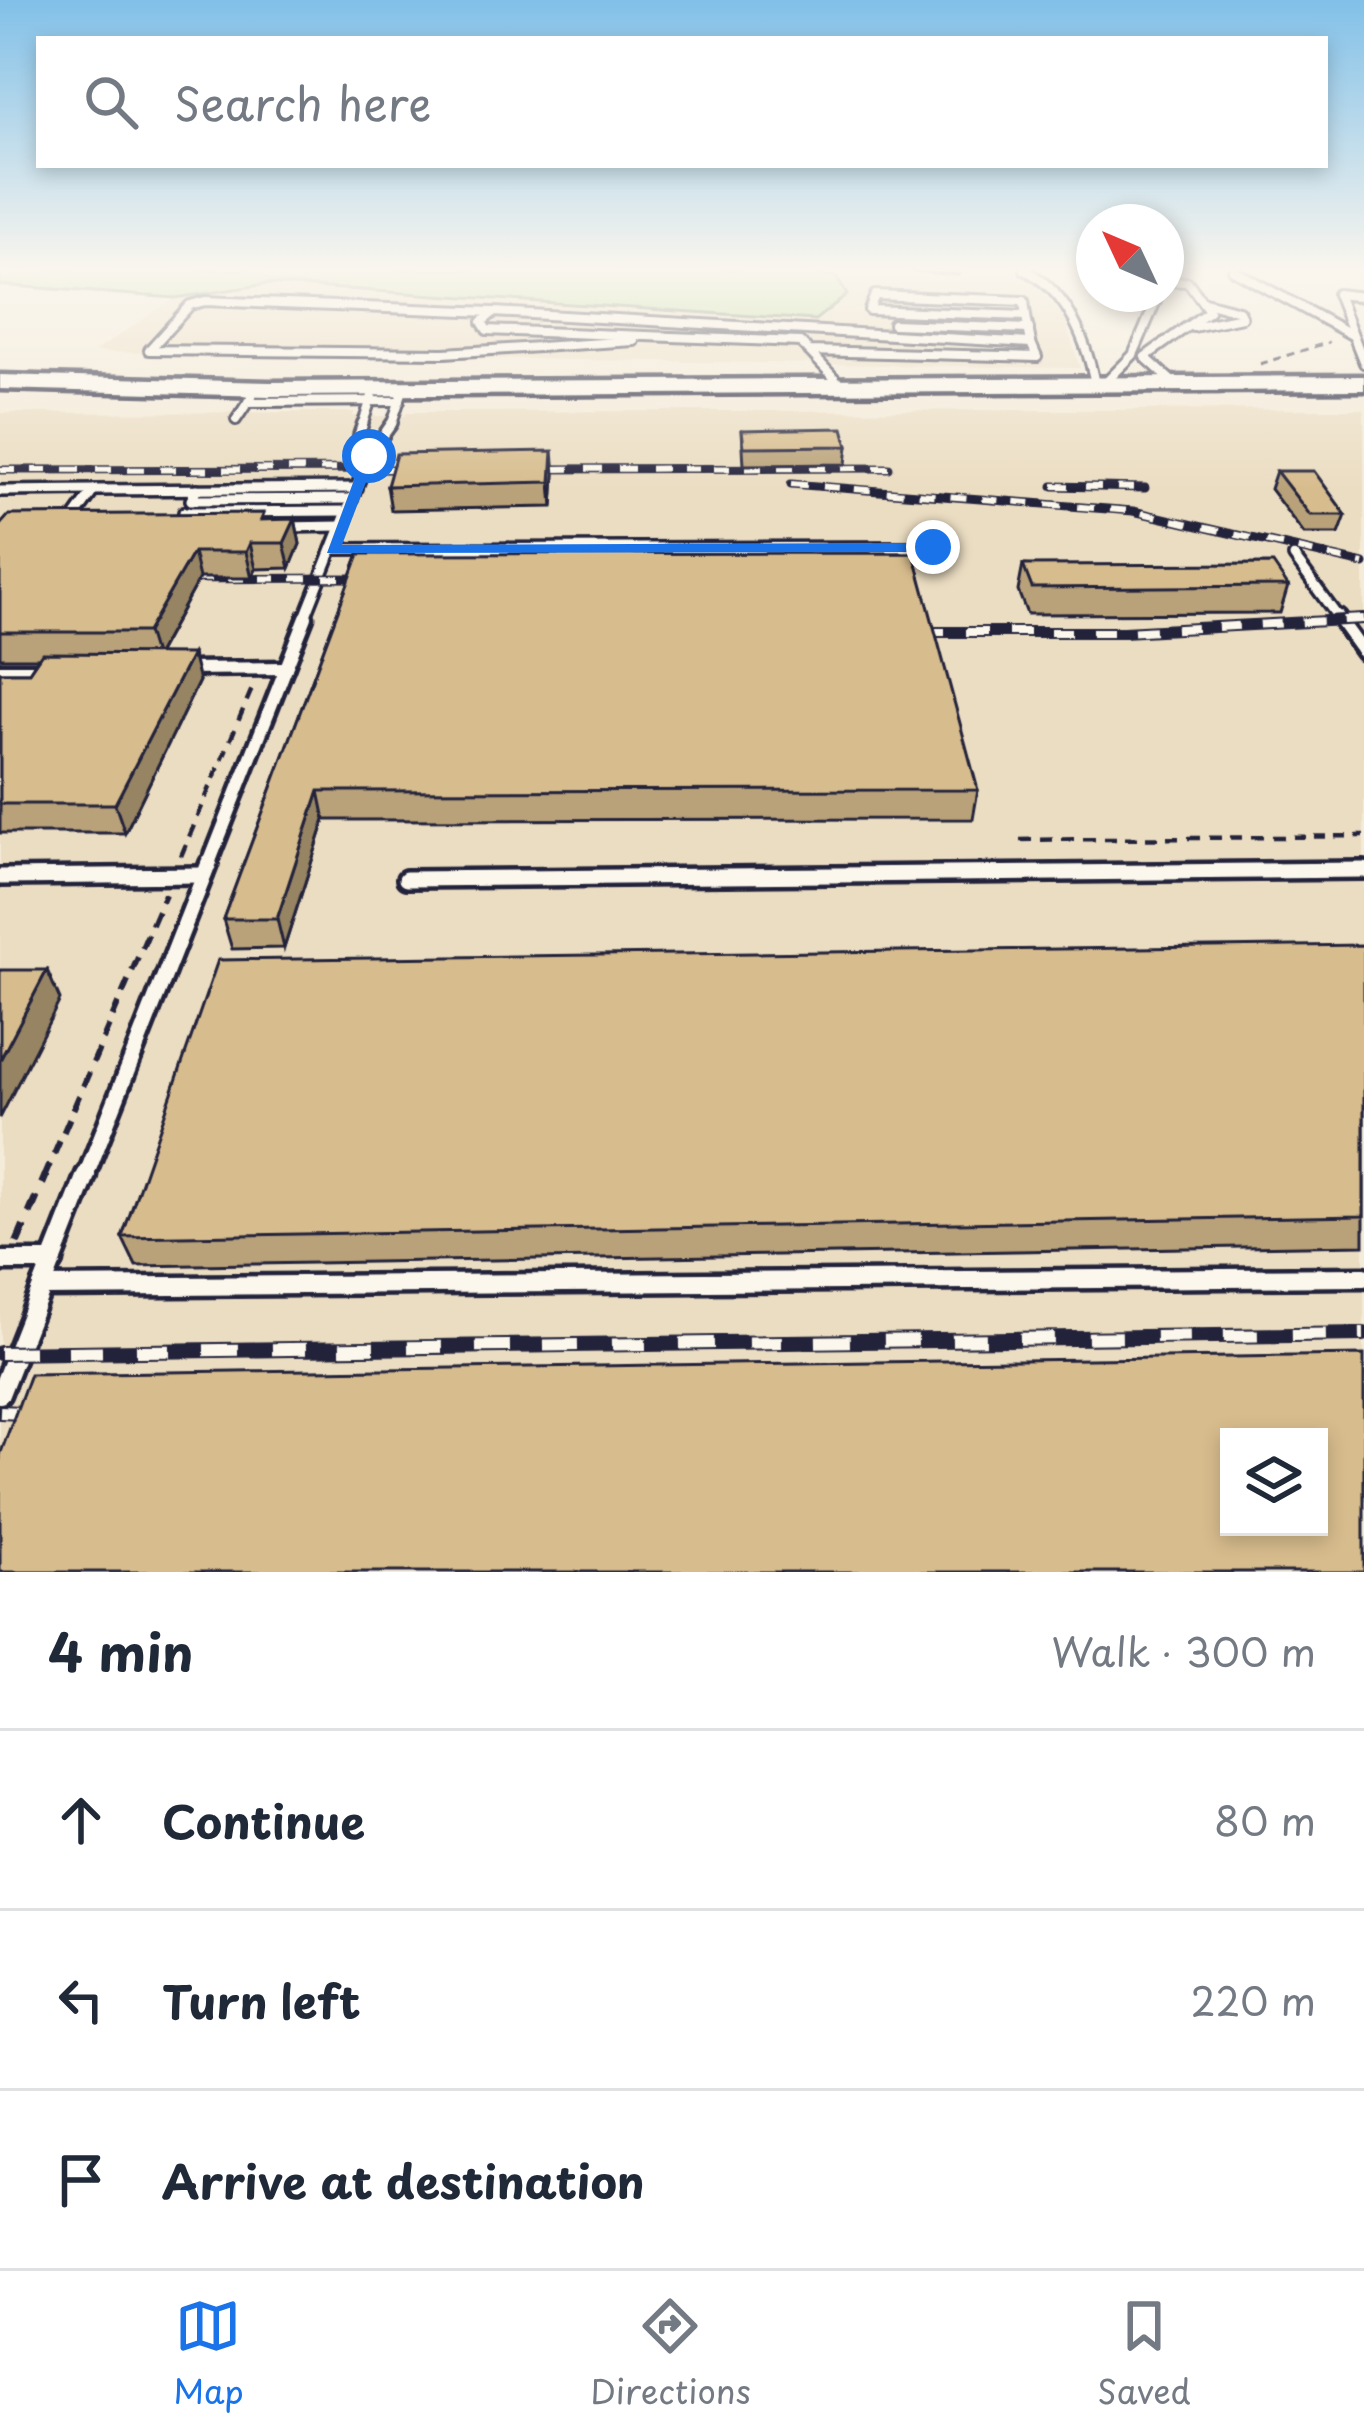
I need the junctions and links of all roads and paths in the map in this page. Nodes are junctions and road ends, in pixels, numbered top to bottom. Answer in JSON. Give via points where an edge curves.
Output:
{"nodes":[{"id":1,"x":155,"y":343,"type":"edge"},
{"id":2,"x":625,"y":343,"type":"edge"},
{"id":3,"x":801,"y":343,"type":"edge"},
{"id":4,"x":1020,"y":343,"type":"edge"},
{"id":5,"x":1084,"y":343,"type":"edge"},
{"id":6,"x":1138,"y":343,"type":"edge"},
{"id":7,"x":1166,"y":343,"type":"edge"},
{"id":8,"x":1031,"y":344,"type":"joint"},
{"id":9,"x":808,"y":351,"type":"junction"},
{"id":10,"x":0,"y":382,"type":"edge"},
{"id":11,"x":1364,"y":382,"type":"edge"},
{"id":12,"x":1099,"y":384,"type":"junction"},
{"id":13,"x":1175,"y":384,"type":"junction"},
{"id":14,"x":842,"y":386,"type":"junction"},
{"id":15,"x":373,"y":394,"type":"junction"},
{"id":16,"x":402,"y":394,"type":"junction"},
{"id":17,"x":252,"y":395,"type":"junction"},
{"id":18,"x":236,"y":420,"type":"dead end"},
{"id":19,"x":369,"y":456,"type":"junction"},
{"id":20,"x":94,"y":490,"type":"junction"},
{"id":21,"x":0,"y":491,"type":"edge"},
{"id":22,"x":194,"y":495,"type":"junction"},
{"id":23,"x":350,"y":506,"type":"junction"},
{"id":24,"x":184,"y":512,"type":"junction"},
{"id":25,"x":270,"y":527,"type":"edge"},
{"id":26,"x":175,"y":528,"type":"edge"},
{"id":27,"x":44,"y":529,"type":"edge"},
{"id":28,"x":67,"y":529,"type":"junction"},
{"id":29,"x":88,"y":529,"type":"edge"},
{"id":30,"x":933,"y":547,"type":"dead end"},
{"id":31,"x":333,"y":549,"type":"junction"},
{"id":32,"x":1294,"y":557,"type":"dead end"},
{"id":33,"x":1364,"y":653,"type":"edge"},
{"id":34,"x":261,"y":668,"type":"junction"},
{"id":35,"x":286,"y":668,"type":"junction"},
{"id":36,"x":166,"y":669,"type":"edge"},
{"id":37,"x":0,"y":670,"type":"edge"},
{"id":38,"x":71,"y":670,"type":"edge"},
{"id":39,"x":1364,"y":836,"type":"edge"},
{"id":40,"x":1020,"y":840,"type":"dead end"},
{"id":41,"x":1364,"y":870,"type":"edge"},
{"id":42,"x":173,"y":875,"type":"junction"},
{"id":43,"x":204,"y":875,"type":"junction"},
{"id":44,"x":0,"y":877,"type":"edge"},
{"id":45,"x":406,"y":879,"type":"dead end"},
{"id":46,"x":5,"y":1261,"type":"edge"},
{"id":47,"x":53,"y":1261,"type":"junction"},
{"id":48,"x":1364,"y":1277,"type":"edge"},
{"id":49,"x":42,"y":1287,"type":"junction"},
{"id":50,"x":0,"y":1394,"type":"edge"}],
"edges":[{"from":1,"to":2,"type":"lane","via":[[149,350],[444,353]]},
{"from":3,"to":9,"type":"lane"},
{"from":4,"to":8,"type":"lane"},
{"from":5,"to":12,"type":"lane"},
{"from":6,"to":12,"type":"lane"},
{"from":7,"to":13,"type":"lane","via":[[1145,357]]},
{"from":8,"to":9,"type":"lane","via":[[1037,357]]},
{"from":9,"to":14,"type":"lane"},
{"from":10,"to":17,"type":"main road"},
{"from":11,"to":13,"type":"main road"},
{"from":12,"to":13,"type":"main road"},
{"from":12,"to":14,"type":"main road"},
{"from":14,"to":16,"type":"main road"},
{"from":15,"to":16,"type":"main road"},
{"from":15,"to":17,"type":"main road"},
{"from":15,"to":19,"type":"lane","via":[[359,435]]},
{"from":16,"to":19,"type":"lane","via":[[388,435]]},
{"from":17,"to":18,"type":"lane"},
{"from":19,"to":23,"type":"lane"},
{"from":20,"to":21,"type":"lane"},
{"from":20,"to":22,"type":"lane"},
{"from":20,"to":28,"type":"lane"},
{"from":22,"to":23,"type":"lane"},
{"from":22,"to":24,"type":"lane"},
{"from":23,"to":24,"type":"lane"},
{"from":23,"to":25,"type":"lane"},
{"from":23,"to":31,"type":"lane"},
{"from":24,"to":26,"type":"lane"},
{"from":27,"to":28,"type":"lane"},
{"from":28,"to":29,"type":"lane"},
{"from":30,"to":31,"type":"lane"},
{"from":31,"to":35,"type":"lane"},
{"from":32,"to":33,"type":"lane"},
{"from":34,"to":35,"type":"lane"},
{"from":34,"to":36,"type":"lane"},
{"from":34,"to":42,"type":"path"},
{"from":35,"to":43,"type":"lane"},
{"from":37,"to":38,"type":"lane"},
{"from":39,"to":40,"type":"path"},
{"from":41,"to":45,"type":"lane"},
{"from":42,"to":43,"type":"lane"},
{"from":42,"to":44,"type":"lane"},
{"from":42,"to":46,"type":"path"},
{"from":43,"to":47,"type":"lane"},
{"from":46,"to":47,"type":"lane"},
{"from":47,"to":49,"type":"lane"},
{"from":48,"to":49,"type":"lane"},
{"from":49,"to":50,"type":"lane"}]}
